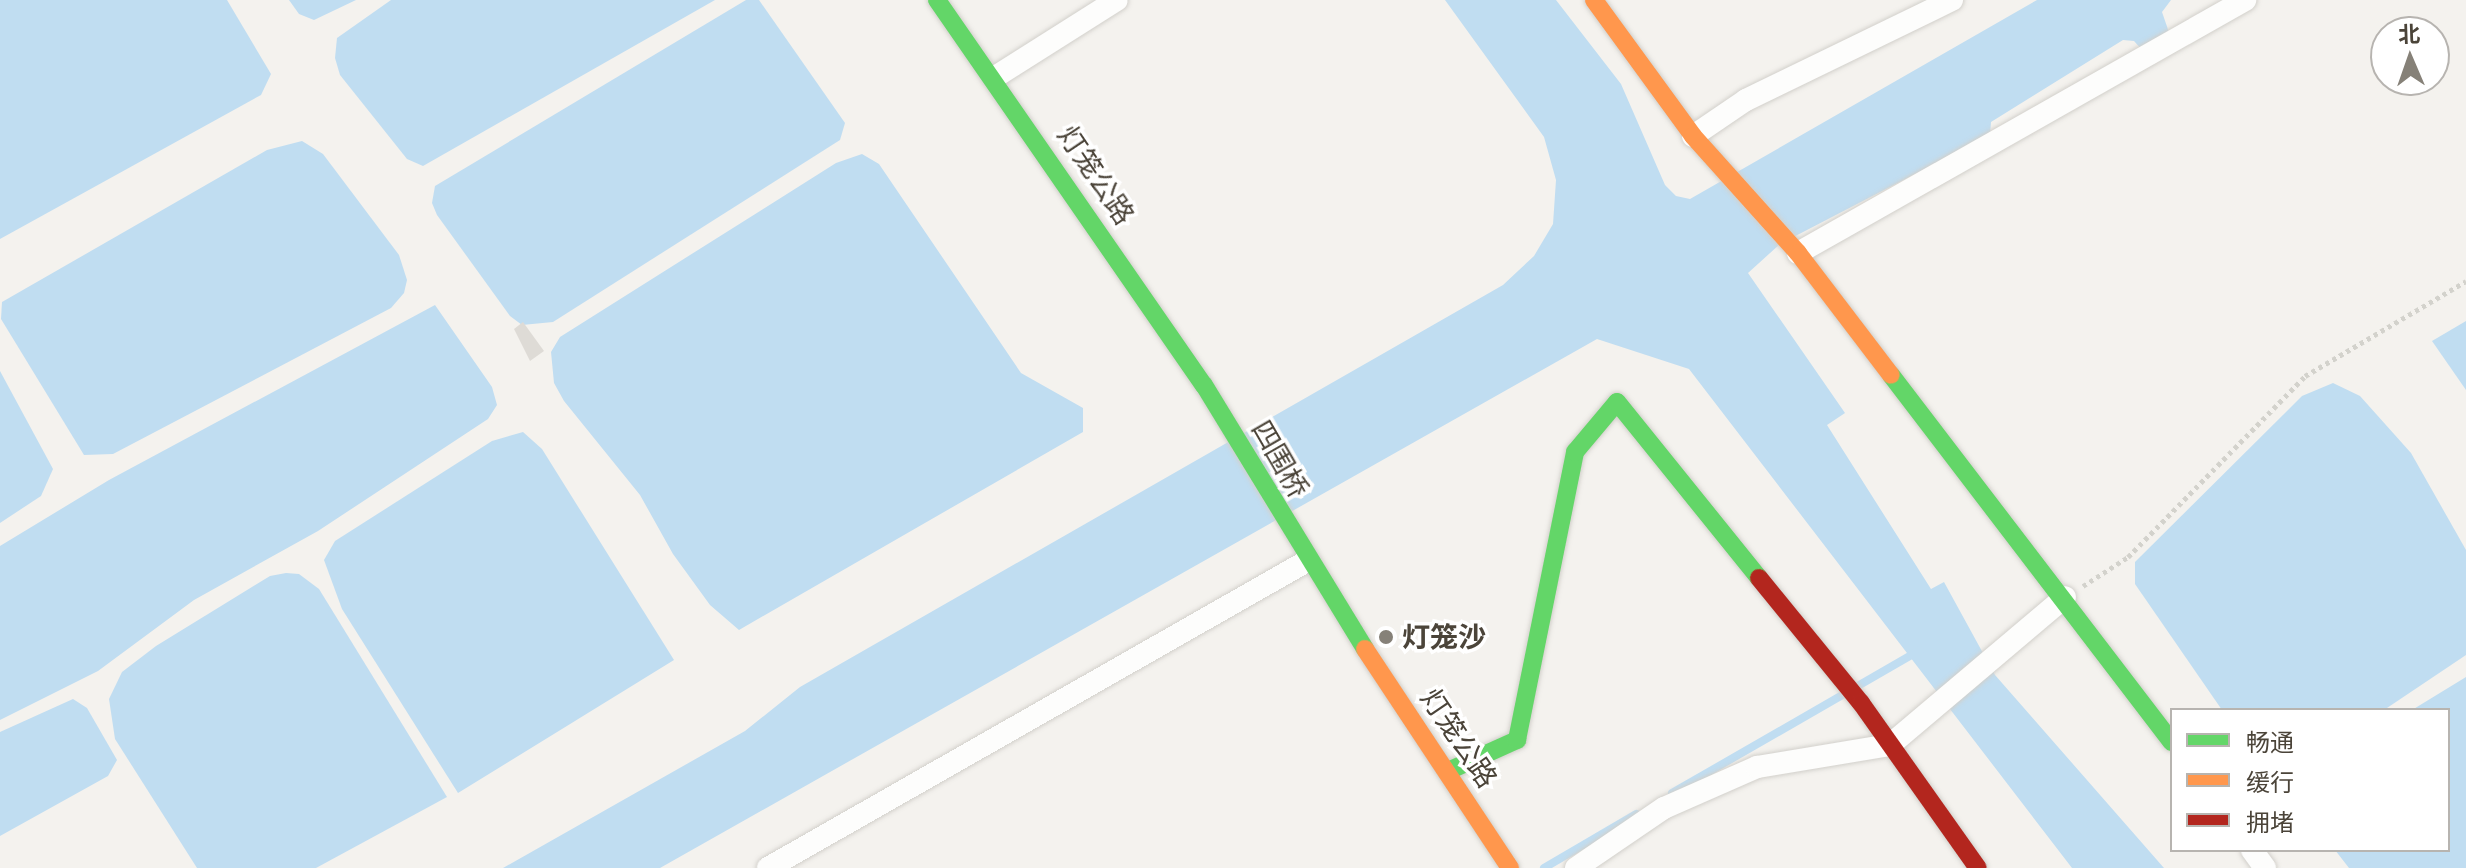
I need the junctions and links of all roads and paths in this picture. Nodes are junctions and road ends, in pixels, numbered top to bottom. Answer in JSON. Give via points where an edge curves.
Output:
{"nodes":[{"id":1,"x":937,"y":0,"type":"edge"},
{"id":2,"x":1117,"y":0,"type":"edge"},
{"id":3,"x":1594,"y":0,"type":"edge"},
{"id":4,"x":1952,"y":0,"type":"edge"},
{"id":5,"x":2245,"y":0,"type":"edge"},
{"id":6,"x":995,"y":77,"type":"junction"},
{"id":7,"x":1693,"y":136,"type":"junction"},
{"id":8,"x":1798,"y":253,"type":"junction"},
{"id":9,"x":2466,"y":281,"type":"edge"},
{"id":10,"x":1204,"y":385,"type":"joint"},
{"id":11,"x":1307,"y":561,"type":"junction"},
{"id":12,"x":2065,"y":597,"type":"junction"},
{"id":13,"x":2170,"y":739,"type":"edge"},
{"id":14,"x":1890,"y":745,"type":"junction"},
{"id":15,"x":1448,"y":771,"type":"junction"},
{"id":16,"x":768,"y":868,"type":"edge"},
{"id":17,"x":1510,"y":868,"type":"edge"},
{"id":18,"x":1576,"y":868,"type":"edge"},
{"id":19,"x":1978,"y":868,"type":"edge"}],
"edges":[{"from":1,"to":6,"type":"street","name":"灯笼公路"},
{"from":2,"to":6,"type":"street"},
{"from":3,"to":7,"type":"street"},
{"from":4,"to":7,"type":"street","via":[[1746,100]]},
{"from":5,"to":8,"type":"street"},
{"from":6,"to":10,"type":"street","name":"灯笼公路"},
{"from":7,"to":8,"type":"street"},
{"from":8,"to":12,"type":"street"},
{"from":9,"to":12,"type":"path","via":[[2305,376],[2128,557]]},
{"from":10,"to":11,"type":"street","name":"四围桥"},
{"from":11,"to":15,"type":"street","name":"灯笼公路"},
{"from":11,"to":16,"type":"street"},
{"from":12,"to":13,"type":"street"},
{"from":12,"to":14,"type":"street"},
{"from":14,"to":15,"type":"street","via":[[1617,402],[1575,452],[1517,740]]},
{"from":14,"to":18,"type":"street","via":[[1757,767],[1664,808]]},
{"from":14,"to":19,"type":"street"},
{"from":15,"to":17,"type":"street","name":"灯笼公路"}]}
